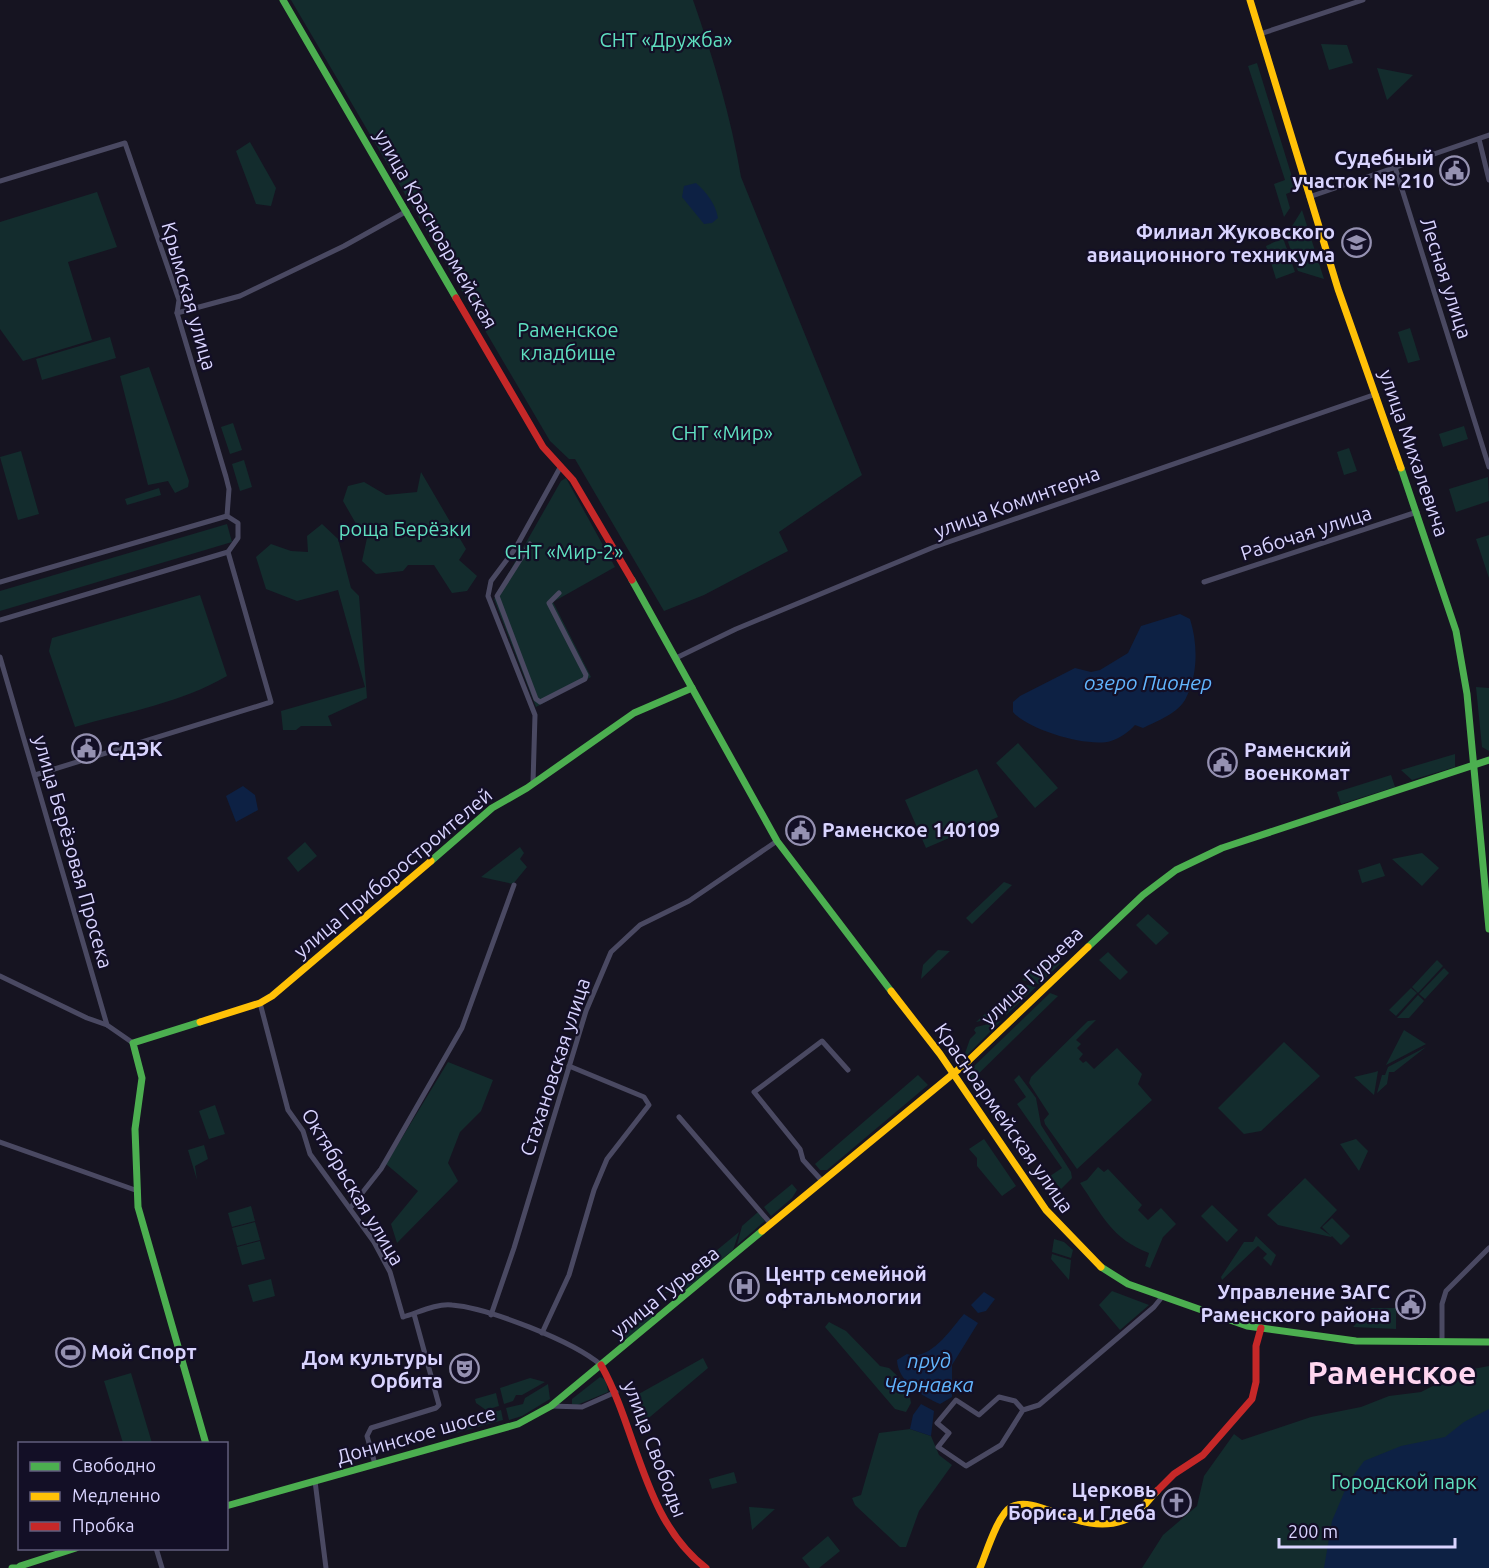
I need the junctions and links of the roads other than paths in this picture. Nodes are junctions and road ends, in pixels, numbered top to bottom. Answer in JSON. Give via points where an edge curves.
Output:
{"nodes":[{"id":1,"x":283,"y":0,"type":"edge"},
{"id":2,"x":1250,"y":0,"type":"edge"},
{"id":3,"x":1363,"y":0,"type":"edge"},
{"id":4,"x":1260,"y":34,"type":"junction"},
{"id":5,"x":1489,"y":135,"type":"edge"},
{"id":6,"x":1479,"y":139,"type":"junction"},
{"id":7,"x":1395,"y":167,"type":"junction"},
{"id":8,"x":1489,"y":180,"type":"edge"},
{"id":9,"x":0,"y":181,"type":"edge"},
{"id":10,"x":1309,"y":197,"type":"junction"},
{"id":11,"x":407,"y":211,"type":"junction"},
{"id":12,"x":177,"y":313,"type":"junction"},
{"id":13,"x":1376,"y":394,"type":"junction"},
{"id":14,"x":561,"y":466,"type":"junction"},
{"id":15,"x":1489,"y":467,"type":"edge"},
{"id":16,"x":1417,"y":512,"type":"junction"},
{"id":17,"x":227,"y":516,"type":"junction"},
{"id":18,"x":530,"y":543,"type":"dead end"},
{"id":19,"x":228,"y":552,"type":"junction"},
{"id":20,"x":0,"y":582,"type":"edge"},
{"id":21,"x":1204,"y":582,"type":"dead end"},
{"id":22,"x":559,"y":593,"type":"dead end"},
{"id":23,"x":0,"y":620,"type":"edge"},
{"id":24,"x":0,"y":657,"type":"edge"},
{"id":25,"x":676,"y":658,"type":"junction"},
{"id":26,"x":692,"y":688,"type":"junction"},
{"id":27,"x":1489,"y":760,"type":"edge"},
{"id":28,"x":1474,"y":767,"type":"junction"},
{"id":29,"x":35,"y":775,"type":"junction"},
{"id":30,"x":533,"y":783,"type":"junction"},
{"id":31,"x":777,"y":841,"type":"junction"},
{"id":32,"x":514,"y":885,"type":"dead end"},
{"id":33,"x":1489,"y":929,"type":"edge"},
{"id":34,"x":0,"y":976,"type":"edge"},
{"id":35,"x":260,"y":1003,"type":"junction"},
{"id":36,"x":107,"y":1025,"type":"junction"},
{"id":37,"x":135,"y":1044,"type":"junction"},
{"id":38,"x":569,"y":1066,"type":"junction"},
{"id":39,"x":848,"y":1070,"type":"dead end"},
{"id":40,"x":954,"y":1073,"type":"junction"},
{"id":41,"x":679,"y":1117,"type":"dead end"},
{"id":42,"x":0,"y":1142,"type":"edge"},
{"id":43,"x":823,"y":1182,"type":"junction"},
{"id":44,"x":138,"y":1191,"type":"junction"},
{"id":45,"x":351,"y":1208,"type":"junction"},
{"id":46,"x":771,"y":1224,"type":"junction"},
{"id":47,"x":1489,"y":1248,"type":"edge"},
{"id":48,"x":1162,"y":1297,"type":"junction"},
{"id":49,"x":414,"y":1314,"type":"junction"},
{"id":50,"x":491,"y":1315,"type":"junction"},
{"id":51,"x":1261,"y":1328,"type":"junction"},
{"id":52,"x":542,"y":1333,"type":"junction"},
{"id":53,"x":1442,"y":1341,"type":"junction"},
{"id":54,"x":1489,"y":1342,"type":"edge"},
{"id":55,"x":601,"y":1365,"type":"junction"},
{"id":56,"x":616,"y":1392,"type":"junction"},
{"id":57,"x":551,"y":1406,"type":"junction"},
{"id":58,"x":1023,"y":1410,"type":"junction"},
{"id":59,"x":206,"y":1442,"type":"edge"},
{"id":60,"x":375,"y":1464,"type":"junction"},
{"id":61,"x":315,"y":1481,"type":"junction"},
{"id":62,"x":228,"y":1505,"type":"edge"},
{"id":63,"x":70,"y":1550,"type":"edge"},
{"id":64,"x":157,"y":1550,"type":"edge"},
{"id":65,"x":18,"y":1567,"type":"edge"},
{"id":66,"x":162,"y":1568,"type":"edge"},
{"id":67,"x":326,"y":1568,"type":"edge"},
{"id":68,"x":706,"y":1568,"type":"edge"},
{"id":69,"x":980,"y":1568,"type":"edge"}],
"edges":[{"from":1,"to":11,"type":"main road","name":"улица Красноармейская"},
{"from":2,"to":4,"type":"main road","name":"улица Михалевича"},
{"from":3,"to":4,"type":"street"},
{"from":4,"to":10,"type":"main road","name":"улица Михалевича"},
{"from":5,"to":6,"type":"street"},
{"from":6,"to":7,"type":"street"},
{"from":6,"to":8,"type":"street"},
{"from":7,"to":10,"type":"street"},
{"from":7,"to":15,"type":"street","name":"Лесная улица"},
{"from":9,"to":12,"type":"street","name":"Крымская улица","via":[[125,144],[179,300]]},
{"from":10,"to":13,"type":"main road","name":"улица Михалевича"},
{"from":11,"to":12,"type":"street","via":[[240,296]]},
{"from":11,"to":14,"type":"main road","name":"улица Красноармейская","via":[[540,442]]},
{"from":12,"to":17,"type":"street","name":"Крымская улица","via":[[229,489]]},
{"from":13,"to":16,"type":"main road","name":"улица Михалевича"},
{"from":13,"to":25,"type":"street","name":"улица Коминтерна","via":[[934,547]]},
{"from":14,"to":25,"type":"main road","name":"улица Красноармейская"},
{"from":14,"to":30,"type":"street","via":[[515,549],[491,581],[488,596],[535,715]]},
{"from":16,"to":21,"type":"street","name":"Рабочая улица"},
{"from":16,"to":28,"type":"main road","name":"улица Михалевича","via":[[1460,649]]},
{"from":17,"to":19,"type":"street","via":[[238,523],[238,538]]},
{"from":17,"to":20,"type":"street"},
{"from":18,"to":22,"type":"street","via":[[497,596],[540,702],[586,675],[549,603]]},
{"from":19,"to":23,"type":"street"},
{"from":19,"to":29,"type":"street","via":[[271,702]]},
{"from":24,"to":29,"type":"street","name":"улица Берёзовая Просека"},
{"from":25,"to":26,"type":"main road","name":"улица Красноармейская"},
{"from":26,"to":30,"type":"main road","name":"улица Приборостроителей","via":[[634,713]]},
{"from":26,"to":31,"type":"main road","name":"Красноармейская улица"},
{"from":27,"to":28,"type":"main road","name":"улица Гурьева"},
{"from":28,"to":33,"type":"main road","name":"улица Михалевича"},
{"from":28,"to":40,"type":"main road","name":"улица Гурьева","via":[[1233,844],[1189,863],[1128,908]]},
{"from":29,"to":36,"type":"street","name":"улица Берёзовая Просека"},
{"from":30,"to":35,"type":"main road","name":"улица Приборостроителей","via":[[492,808],[308,968]]},
{"from":31,"to":38,"type":"street","name":"Стахановская улица","via":[[689,902],[640,925],[616,946],[595,986]]},
{"from":31,"to":40,"type":"main road","name":"Красноармейская улица"},
{"from":32,"to":45,"type":"street","via":[[462,1028],[381,1169]]},
{"from":34,"to":36,"type":"street"},
{"from":35,"to":37,"type":"main road","name":"улица Приборостроителей"},
{"from":35,"to":45,"type":"street","name":"Октябрьская улица","via":[[288,1110],[303,1131],[310,1154]]},
{"from":36,"to":37,"type":"street"},
{"from":37,"to":44,"type":"main road","via":[[142,1078],[135,1129]]},
{"from":38,"to":50,"type":"street","name":"Стахановская улица"},
{"from":38,"to":52,"type":"street","via":[[644,1097],[648,1105],[607,1160],[569,1275]]},
{"from":39,"to":43,"type":"street","via":[[822,1041],[754,1092]]},
{"from":40,"to":43,"type":"main road","name":"улица Гурьева"},
{"from":40,"to":48,"type":"main road","name":"Красноармейская улица","via":[[1058,1224],[1111,1275]]},
{"from":41,"to":46,"type":"street"},
{"from":42,"to":44,"type":"street"},
{"from":43,"to":46,"type":"main road","name":"улица Гурьева"},
{"from":44,"to":59,"type":"main road","via":[[138,1207]]},
{"from":45,"to":49,"type":"street","name":"Октябрьская улица","via":[[389,1270],[403,1317]]},
{"from":46,"to":55,"type":"main road","name":"улица Гурьева"},
{"from":47,"to":53,"type":"street","via":[[1446,1291]]},
{"from":48,"to":51,"type":"main road","name":"Красноармейская улица"},
{"from":48,"to":58,"type":"street","via":[[1039,1405]]},
{"from":49,"to":50,"type":"street","via":[[453,1305]]},
{"from":49,"to":60,"type":"street","via":[[439,1405],[371,1428],[367,1436]]},
{"from":50,"to":52,"type":"street"},
{"from":51,"to":53,"type":"main road","name":"Красноармейская улица","via":[[1356,1341]]},
{"from":51,"to":69,"type":"main road","via":[[1252,1399],[1203,1455],[1174,1474],[1136,1513],[1101,1526],[1078,1522],[1027,1503],[1015,1504],[1005,1512]]},
{"from":52,"to":55,"type":"street","via":[[573,1346]]},
{"from":53,"to":54,"type":"main road","name":"Красноармейская улица"},
{"from":55,"to":56,"type":"main road","name":"улица Свободы"},
{"from":55,"to":57,"type":"main road","name":"Донинское шоссе"},
{"from":56,"to":57,"type":"street","via":[[582,1407]]},
{"from":56,"to":68,"type":"main road","name":"улица Свободы","via":[[664,1521],[684,1551]]},
{"from":57,"to":60,"type":"main road","name":"Донинское шоссе","via":[[518,1424]]},
{"from":58,"to":58,"type":"street","via":[[1001,1445],[966,1466],[938,1447],[948,1433],[937,1423],[956,1400],[979,1415],[999,1397],[1015,1401]]},
{"from":60,"to":61,"type":"main road","name":"Донинское шоссе"},
{"from":61,"to":62,"type":"main road","name":"Донинское шоссе"},
{"from":61,"to":67,"type":"street"},
{"from":63,"to":65,"type":"main road"},
{"from":64,"to":66,"type":"street"}]}
